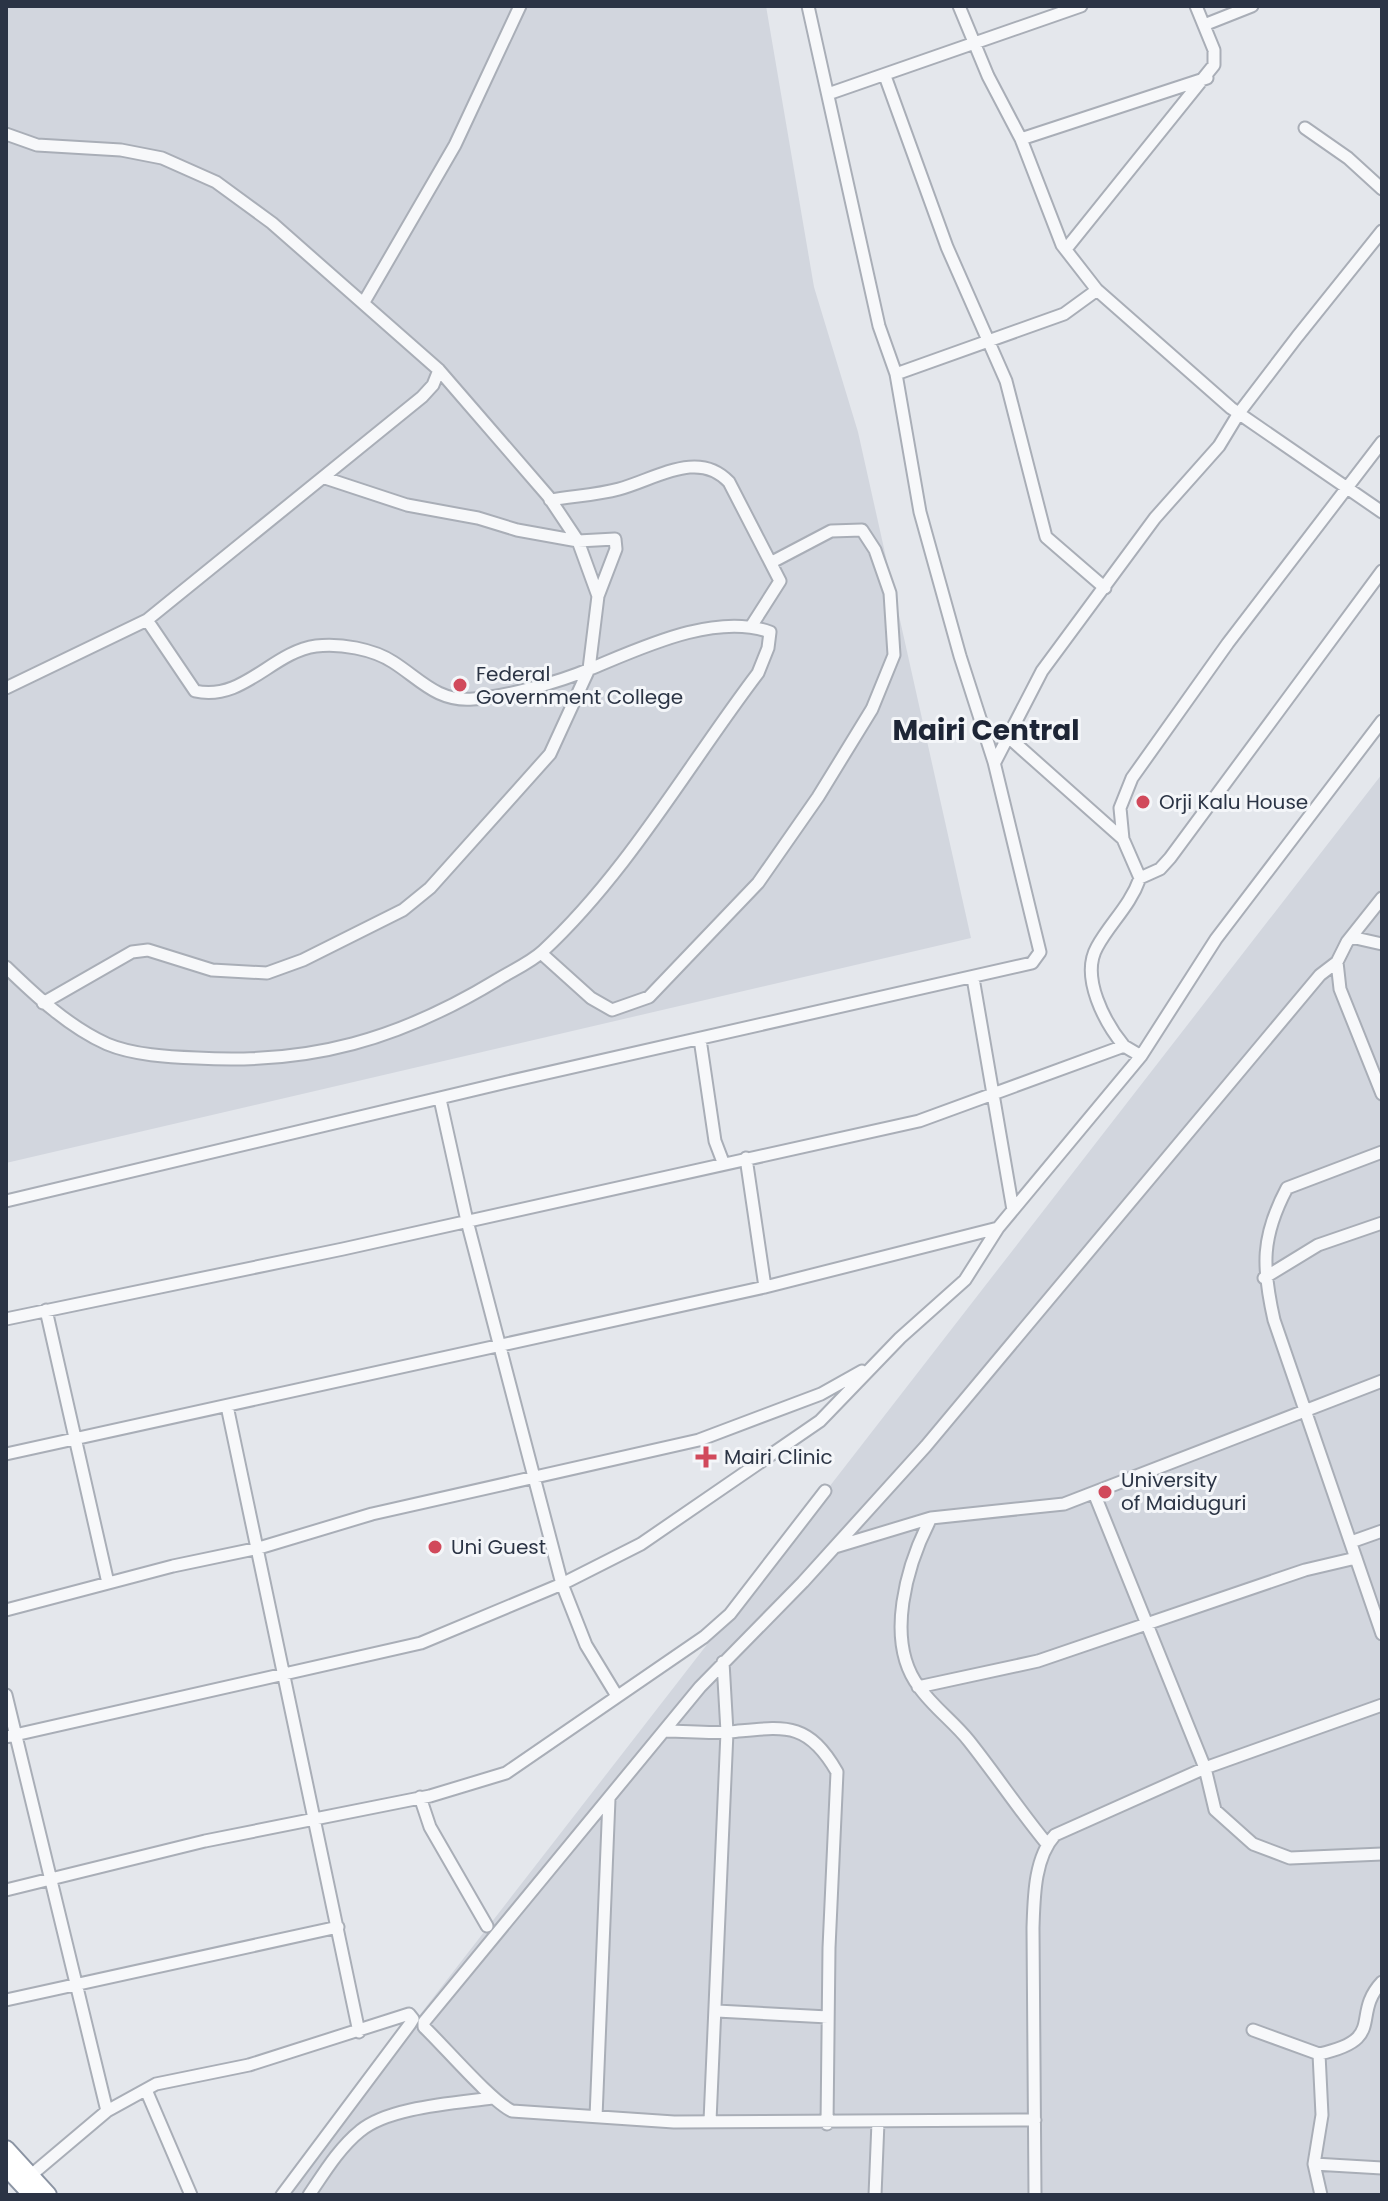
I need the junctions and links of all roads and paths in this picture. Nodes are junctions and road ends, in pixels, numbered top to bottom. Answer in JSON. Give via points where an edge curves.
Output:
{"nodes":[{"id":1,"x":520,"y":6,"type":"edge"},
{"id":2,"x":808,"y":6,"type":"edge"},
{"id":3,"x":959,"y":6,"type":"edge"},
{"id":4,"x":1081,"y":6,"type":"edge"},
{"id":5,"x":1196,"y":6,"type":"edge"},
{"id":6,"x":1252,"y":6,"type":"edge"},
{"id":7,"x":1204,"y":25,"type":"junction"},
{"id":8,"x":975,"y":43,"type":"junction"},
{"id":9,"x":885,"y":76,"type":"junction"},
{"id":10,"x":1207,"y":78,"type":"junction"},
{"id":11,"x":828,"y":94,"type":"junction"},
{"id":12,"x":1305,"y":128,"type":"dead end"},
{"id":13,"x":6,"y":134,"type":"edge"},
{"id":14,"x":1021,"y":139,"type":"junction"},
{"id":15,"x":1382,"y":189,"type":"edge"},
{"id":16,"x":1382,"y":231,"type":"edge"},
{"id":17,"x":1066,"y":249,"type":"junction"},
{"id":18,"x":1097,"y":290,"type":"junction"},
{"id":19,"x":364,"y":302,"type":"junction"},
{"id":20,"x":990,"y":339,"type":"junction"},
{"id":21,"x":439,"y":370,"type":"junction"},
{"id":22,"x":896,"y":374,"type":"junction"},
{"id":23,"x":1239,"y":413,"type":"junction"},
{"id":24,"x":1382,"y":442,"type":"edge"},
{"id":25,"x":325,"y":478,"type":"junction"},
{"id":26,"x":1348,"y":486,"type":"junction"},
{"id":27,"x":550,"y":500,"type":"junction"},
{"id":28,"x":1382,"y":512,"type":"edge"},
{"id":29,"x":578,"y":541,"type":"junction"},
{"id":30,"x":772,"y":562,"type":"junction"},
{"id":31,"x":1382,"y":571,"type":"edge"},
{"id":32,"x":1105,"y":588,"type":"junction"},
{"id":33,"x":598,"y":596,"type":"junction"},
{"id":34,"x":147,"y":620,"type":"junction"},
{"id":35,"x":752,"y":625,"type":"junction"},
{"id":36,"x":589,"y":669,"type":"junction"},
{"id":37,"x":6,"y":688,"type":"edge"},
{"id":38,"x":1382,"y":721,"type":"edge"},
{"id":39,"x":1006,"y":735,"type":"junction"},
{"id":40,"x":994,"y":762,"type":"junction"},
{"id":41,"x":1123,"y":839,"type":"junction"},
{"id":42,"x":1140,"y":878,"type":"junction"},
{"id":43,"x":1382,"y":898,"type":"edge"},
{"id":44,"x":1351,"y":937,"type":"junction"},
{"id":45,"x":1382,"y":944,"type":"edge"},
{"id":46,"x":541,"y":953,"type":"junction"},
{"id":47,"x":1337,"y":962,"type":"junction"},
{"id":48,"x":6,"y":967,"type":"edge"},
{"id":49,"x":973,"y":978,"type":"junction"},
{"id":50,"x":43,"y":1003,"type":"junction"},
{"id":51,"x":700,"y":1039,"type":"junction"},
{"id":52,"x":1124,"y":1046,"type":"junction"},
{"id":53,"x":1141,"y":1056,"type":"junction"},
{"id":54,"x":1368,"y":1061,"type":"junction"},
{"id":55,"x":1382,"y":1062,"type":"edge"},
{"id":56,"x":1382,"y":1094,"type":"edge"},
{"id":57,"x":996,"y":1096,"type":"junction"},
{"id":58,"x":440,"y":1099,"type":"junction"},
{"id":59,"x":1382,"y":1152,"type":"edge"},
{"id":60,"x":746,"y":1158,"type":"junction"},
{"id":61,"x":723,"y":1162,"type":"junction"},
{"id":62,"x":6,"y":1201,"type":"edge"},
{"id":63,"x":1013,"y":1210,"type":"junction"},
{"id":64,"x":467,"y":1221,"type":"junction"},
{"id":65,"x":1382,"y":1223,"type":"edge"},
{"id":66,"x":998,"y":1228,"type":"junction"},
{"id":67,"x":1264,"y":1278,"type":"junction"},
{"id":68,"x":765,"y":1287,"type":"junction"},
{"id":69,"x":46,"y":1310,"type":"junction"},
{"id":70,"x":6,"y":1319,"type":"edge"},
{"id":71,"x":500,"y":1346,"type":"junction"},
{"id":72,"x":874,"y":1364,"type":"junction"},
{"id":73,"x":1382,"y":1381,"type":"edge"},
{"id":74,"x":227,"y":1406,"type":"junction"},
{"id":75,"x":1303,"y":1411,"type":"junction"},
{"id":76,"x":72,"y":1437,"type":"junction"},
{"id":77,"x":6,"y":1454,"type":"edge"},
{"id":78,"x":532,"y":1477,"type":"junction"},
{"id":79,"x":825,"y":1491,"type":"dead end"},
{"id":80,"x":1094,"y":1493,"type":"junction"},
{"id":81,"x":931,"y":1518,"type":"junction"},
{"id":82,"x":1382,"y":1531,"type":"edge"},
{"id":83,"x":1351,"y":1542,"type":"junction"},
{"id":84,"x":835,"y":1547,"type":"junction"},
{"id":85,"x":259,"y":1548,"type":"junction"},
{"id":86,"x":1356,"y":1558,"type":"junction"},
{"id":87,"x":108,"y":1583,"type":"junction"},
{"id":88,"x":562,"y":1584,"type":"junction"},
{"id":89,"x":6,"y":1610,"type":"edge"},
{"id":90,"x":1146,"y":1626,"type":"junction"},
{"id":91,"x":1382,"y":1634,"type":"edge"},
{"id":92,"x":723,"y":1662,"type":"junction"},
{"id":93,"x":285,"y":1675,"type":"junction"},
{"id":94,"x":918,"y":1687,"type":"junction"},
{"id":95,"x":6,"y":1695,"type":"edge"},
{"id":96,"x":617,"y":1696,"type":"junction"},
{"id":97,"x":1382,"y":1705,"type":"edge"},
{"id":98,"x":666,"y":1731,"type":"junction"},
{"id":99,"x":727,"y":1732,"type":"junction"},
{"id":100,"x":11,"y":1736,"type":"edge"},
{"id":101,"x":1205,"y":1768,"type":"junction"},
{"id":102,"x":420,"y":1797,"type":"junction"},
{"id":103,"x":609,"y":1798,"type":"junction"},
{"id":104,"x":317,"y":1819,"type":"junction"},
{"id":105,"x":1047,"y":1844,"type":"junction"},
{"id":106,"x":1382,"y":1854,"type":"edge"},
{"id":107,"x":50,"y":1877,"type":"junction"},
{"id":108,"x":6,"y":1890,"type":"edge"},
{"id":109,"x":487,"y":1926,"type":"dead end"},
{"id":110,"x":338,"y":1927,"type":"junction"},
{"id":111,"x":1382,"y":1982,"type":"edge"},
{"id":112,"x":79,"y":1984,"type":"junction"},
{"id":113,"x":6,"y":2000,"type":"edge"},
{"id":114,"x":717,"y":2011,"type":"junction"},
{"id":115,"x":828,"y":2017,"type":"junction"},
{"id":116,"x":1253,"y":2030,"type":"dead end"},
{"id":117,"x":359,"y":2032,"type":"junction"},
{"id":118,"x":1319,"y":2054,"type":"junction"},
{"id":119,"x":146,"y":2090,"type":"junction"},
{"id":120,"x":492,"y":2098,"type":"junction"},
{"id":121,"x":107,"y":2111,"type":"junction"},
{"id":122,"x":596,"y":2117,"type":"junction"},
{"id":123,"x":1035,"y":2120,"type":"junction"},
{"id":124,"x":710,"y":2121,"type":"junction"},
{"id":125,"x":878,"y":2122,"type":"junction"},
{"id":126,"x":827,"y":2124,"type":"junction"},
{"id":127,"x":6,"y":2149,"type":"edge"},
{"id":128,"x":1314,"y":2164,"type":"junction"},
{"id":129,"x":6,"y":2167,"type":"edge"},
{"id":130,"x":1382,"y":2168,"type":"edge"},
{"id":131,"x":30,"y":2176,"type":"junction"},
{"id":132,"x":32,"y":2195,"type":"edge"},
{"id":133,"x":48,"y":2195,"type":"edge"},
{"id":134,"x":191,"y":2195,"type":"edge"},
{"id":135,"x":282,"y":2195,"type":"edge"},
{"id":136,"x":309,"y":2195,"type":"edge"},
{"id":137,"x":875,"y":2195,"type":"edge"},
{"id":138,"x":1035,"y":2195,"type":"edge"},
{"id":139,"x":1321,"y":2195,"type":"edge"}],
"edges":[{"from":1,"to":19,"type":"street","via":[[455,145]]},
{"from":2,"to":11,"type":"street"},
{"from":3,"to":8,"type":"street"},
{"from":4,"to":8,"type":"street"},
{"from":5,"to":7,"type":"street"},
{"from":6,"to":7,"type":"street"},
{"from":7,"to":10,"type":"street","via":[[1214,50]]},
{"from":8,"to":9,"type":"street"},
{"from":8,"to":14,"type":"street"},
{"from":9,"to":11,"type":"street"},
{"from":9,"to":20,"type":"street","via":[[947,247]]},
{"from":10,"to":14,"type":"street"},
{"from":10,"to":17,"type":"street"},
{"from":11,"to":22,"type":"street","via":[[879,326]]},
{"from":12,"to":15,"type":"street"},
{"from":13,"to":19,"type":"street","via":[[37,145],[162,158],[216,182]]},
{"from":14,"to":17,"type":"street"},
{"from":16,"to":23,"type":"street"},
{"from":17,"to":18,"type":"street"},
{"from":18,"to":20,"type":"street","via":[[1064,314]]},
{"from":18,"to":23,"type":"street"},
{"from":19,"to":21,"type":"street"},
{"from":20,"to":22,"type":"street"},
{"from":20,"to":32,"type":"street","via":[[1046,537]]},
{"from":21,"to":25,"type":"street","via":[[422,397]]},
{"from":21,"to":27,"type":"street"},
{"from":22,"to":40,"type":"street","via":[[920,512]]},
{"from":23,"to":26,"type":"street"},
{"from":23,"to":32,"type":"street","via":[[1219,446],[1155,518]]},
{"from":24,"to":26,"type":"street"},
{"from":25,"to":29,"type":"street","via":[[407,505]]},
{"from":25,"to":34,"type":"street"},
{"from":26,"to":28,"type":"street"},
{"from":26,"to":41,"type":"street","via":[[1132,778],[1120,808]]},
{"from":27,"to":29,"type":"street"},
{"from":27,"to":30,"type":"street","via":[[618,489],[695,466],[717,469]]},
{"from":29,"to":33,"type":"street"},
{"from":29,"to":33,"type":"street","via":[[618,542]]},
{"from":30,"to":35,"type":"street","via":[[780,581]]},
{"from":30,"to":46,"type":"street","via":[[831,531],[862,530],[890,593],[894,655],[872,709],[758,883],[649,997],[612,1010]]},
{"from":31,"to":42,"type":"street","via":[[1170,858]]},
{"from":32,"to":39,"type":"street","via":[[1042,671]]},
{"from":33,"to":36,"type":"street"},
{"from":34,"to":36,"type":"street","via":[[195,691],[213,695],[318,646],[361,650],[390,660],[429,690],[472,699]]},
{"from":34,"to":37,"type":"street"},
{"from":35,"to":36,"type":"street","via":[[725,626],[624,651]]},
{"from":35,"to":46,"type":"street","via":[[770,632],[758,673],[610,877]]},
{"from":36,"to":50,"type":"street","via":[[550,754],[430,888],[403,910],[267,973],[212,970],[148,950],[132,952]]},
{"from":38,"to":53,"type":"street","via":[[1216,939]]},
{"from":39,"to":40,"type":"street"},
{"from":39,"to":41,"type":"street"},
{"from":40,"to":49,"type":"street","via":[[1040,952],[1032,963]]},
{"from":41,"to":42,"type":"street"},
{"from":42,"to":52,"type":"street","via":[[1134,897],[1095,949],[1091,976],[1109,1028]]},
{"from":43,"to":44,"type":"street"},
{"from":44,"to":45,"type":"street"},
{"from":44,"to":47,"type":"street"},
{"from":46,"to":50,"type":"street","via":[[469,997],[385,1035],[337,1050],[255,1062],[169,1057],[108,1045]]},
{"from":47,"to":54,"type":"street","via":[[1340,989]]},
{"from":47,"to":84,"type":"street","via":[[1313,982],[926,1446]]},
{"from":48,"to":50,"type":"street"},
{"from":49,"to":51,"type":"street"},
{"from":49,"to":57,"type":"street"},
{"from":51,"to":58,"type":"street"},
{"from":51,"to":61,"type":"street","via":[[715,1141]]},
{"from":52,"to":53,"type":"street"},
{"from":52,"to":57,"type":"street"},
{"from":53,"to":63,"type":"street"},
{"from":54,"to":55,"type":"street"},
{"from":54,"to":56,"type":"street"},
{"from":57,"to":60,"type":"street","via":[[919,1121]]},
{"from":57,"to":63,"type":"street"},
{"from":58,"to":62,"type":"street"},
{"from":58,"to":64,"type":"street"},
{"from":59,"to":67,"type":"street","via":[[1287,1188],[1264,1251]]},
{"from":60,"to":61,"type":"street"},
{"from":60,"to":68,"type":"street"},
{"from":61,"to":64,"type":"street"},
{"from":63,"to":66,"type":"street"},
{"from":64,"to":69,"type":"street"},
{"from":64,"to":71,"type":"street"},
{"from":65,"to":67,"type":"street","via":[[1318,1245]]},
{"from":66,"to":68,"type":"street"},
{"from":66,"to":72,"type":"street","via":[[965,1280]]},
{"from":67,"to":75,"type":"street"},
{"from":68,"to":71,"type":"street"},
{"from":69,"to":70,"type":"street"},
{"from":69,"to":76,"type":"street"},
{"from":71,"to":74,"type":"street"},
{"from":71,"to":78,"type":"street"},
{"from":72,"to":78,"type":"street","via":[[821,1394],[699,1440]]},
{"from":72,"to":88,"type":"street","via":[[820,1421],[641,1544]]},
{"from":73,"to":75,"type":"street"},
{"from":74,"to":76,"type":"street"},
{"from":74,"to":85,"type":"street"},
{"from":75,"to":80,"type":"street"},
{"from":75,"to":83,"type":"street"},
{"from":76,"to":77,"type":"street"},
{"from":76,"to":87,"type":"street"},
{"from":78,"to":85,"type":"street","via":[[372,1514]]},
{"from":78,"to":88,"type":"street"},
{"from":79,"to":96,"type":"street","via":[[730,1614]]},
{"from":80,"to":81,"type":"street","via":[[1049,1507]]},
{"from":80,"to":90,"type":"street"},
{"from":81,"to":84,"type":"street"},
{"from":81,"to":94,"type":"street","via":[[908,1570],[903,1600],[903,1648]]},
{"from":82,"to":83,"type":"street"},
{"from":83,"to":86,"type":"street"},
{"from":84,"to":92,"type":"street"},
{"from":85,"to":87,"type":"street"},
{"from":85,"to":93,"type":"street"},
{"from":86,"to":90,"type":"street","via":[[1305,1570]]},
{"from":86,"to":91,"type":"street"},
{"from":87,"to":89,"type":"street"},
{"from":88,"to":93,"type":"street","via":[[421,1643]]},
{"from":88,"to":96,"type":"street","via":[[586,1645]]},
{"from":90,"to":94,"type":"street","via":[[1038,1661]]},
{"from":90,"to":101,"type":"street"},
{"from":92,"to":98,"type":"street"},
{"from":92,"to":99,"type":"street"},
{"from":93,"to":100,"type":"street"},
{"from":93,"to":104,"type":"street"},
{"from":94,"to":105,"type":"street","via":[[969,1740]]},
{"from":95,"to":100,"type":"street"},
{"from":96,"to":102,"type":"street","via":[[506,1773]]},
{"from":97,"to":101,"type":"street"},
{"from":98,"to":99,"type":"street"},
{"from":98,"to":103,"type":"street"},
{"from":99,"to":114,"type":"street"},
{"from":99,"to":115,"type":"street","via":[[775,1726],[797,1730],[824,1750],[837,1772]]},
{"from":100,"to":107,"type":"street"},
{"from":101,"to":105,"type":"street","via":[[1055,1835]]},
{"from":101,"to":106,"type":"street","via":[[1215,1810],[1253,1844],[1290,1858]]},
{"from":102,"to":104,"type":"street"},
{"from":102,"to":109,"type":"street","via":[[430,1827]]},
{"from":103,"to":120,"type":"street","via":[[424,2022]]},
{"from":103,"to":122,"type":"street"},
{"from":104,"to":107,"type":"street"},
{"from":104,"to":110,"type":"street"},
{"from":105,"to":123,"type":"street","via":[[1034,1894]]},
{"from":107,"to":108,"type":"street"},
{"from":107,"to":112,"type":"street"},
{"from":110,"to":112,"type":"street"},
{"from":110,"to":117,"type":"street"},
{"from":111,"to":118,"type":"street","via":[[1372,2008],[1372,2030],[1361,2044]]},
{"from":112,"to":113,"type":"street"},
{"from":112,"to":121,"type":"street"},
{"from":114,"to":115,"type":"street"},
{"from":114,"to":124,"type":"street"},
{"from":115,"to":126,"type":"street"},
{"from":116,"to":118,"type":"street"},
{"from":117,"to":119,"type":"street"},
{"from":117,"to":135,"type":"street","via":[[402,2014],[413,2019]]},
{"from":118,"to":128,"type":"street","via":[[1322,2115]]},
{"from":119,"to":121,"type":"street"},
{"from":119,"to":134,"type":"street"},
{"from":120,"to":122,"type":"street","via":[[512,2111]]},
{"from":120,"to":136,"type":"street","via":[[375,2122],[352,2138]]},
{"from":121,"to":131,"type":"street"},
{"from":122,"to":124,"type":"street"},
{"from":123,"to":125,"type":"street"},
{"from":123,"to":138,"type":"street"},
{"from":124,"to":126,"type":"street"},
{"from":125,"to":126,"type":"street"},
{"from":125,"to":137,"type":"street"},
{"from":127,"to":131,"type":"highway"},
{"from":128,"to":130,"type":"street"},
{"from":128,"to":139,"type":"street"},
{"from":129,"to":132,"type":"highway"},
{"from":131,"to":133,"type":"highway"}]}
